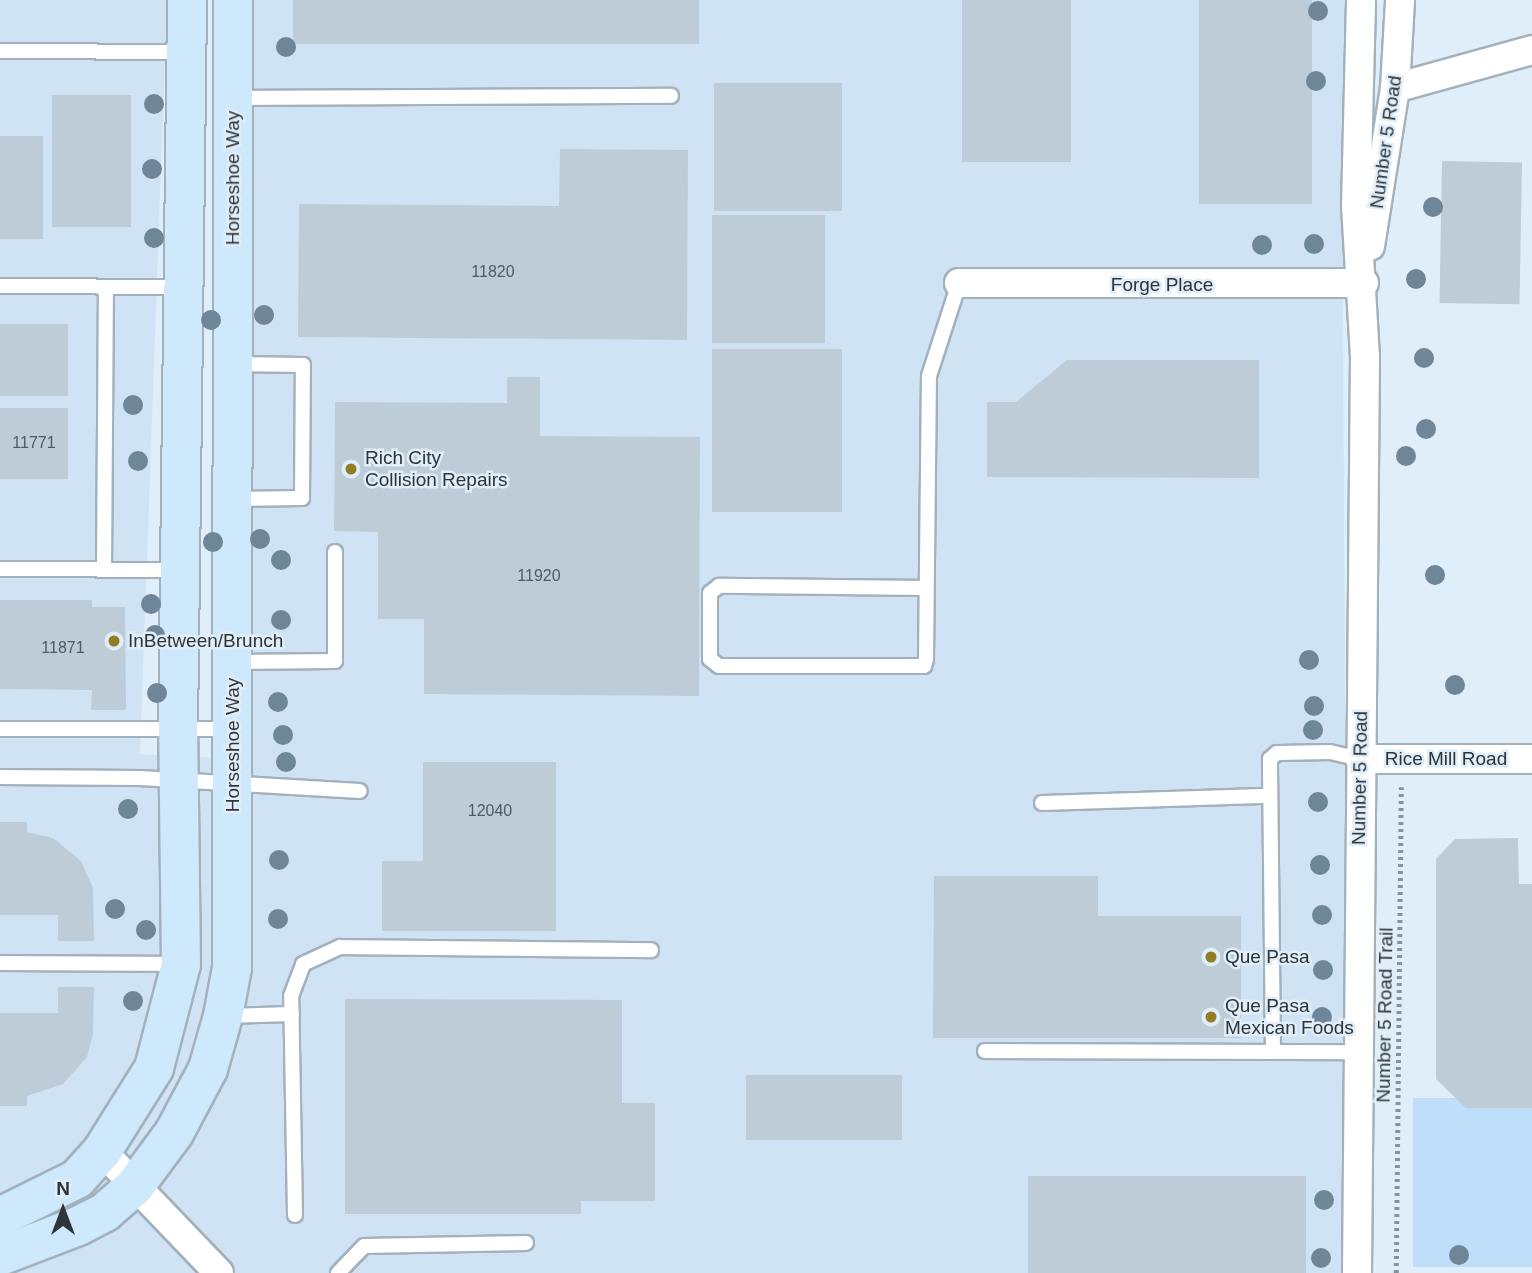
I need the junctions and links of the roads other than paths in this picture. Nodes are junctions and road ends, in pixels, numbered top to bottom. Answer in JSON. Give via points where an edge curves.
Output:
{"nodes":[{"id":1,"x":187,"y":0,"type":"edge"},
{"id":2,"x":233,"y":0,"type":"edge"},
{"id":3,"x":1361,"y":0,"type":"edge"},
{"id":4,"x":1400,"y":0,"type":"edge"},
{"id":5,"x":1532,"y":50,"type":"edge"},
{"id":6,"x":0,"y":51,"type":"edge"},
{"id":7,"x":186,"y":52,"type":"junction"},
{"id":8,"x":1395,"y":88,"type":"junction"},
{"id":9,"x":671,"y":96,"type":"dead end"},
{"id":10,"x":233,"y":98,"type":"junction"},
{"id":11,"x":959,"y":284,"type":"joint"},
{"id":12,"x":1364,"y":284,"type":"junction"},
{"id":13,"x":0,"y":286,"type":"edge"},
{"id":14,"x":106,"y":287,"type":"junction"},
{"id":15,"x":186,"y":287,"type":"junction"},
{"id":16,"x":233,"y":364,"type":"junction"},
{"id":17,"x":233,"y":499,"type":"junction"},
{"id":18,"x":335,"y":552,"type":"dead end"},
{"id":19,"x":0,"y":569,"type":"edge"},
{"id":20,"x":104,"y":569,"type":"junction"},
{"id":21,"x":182,"y":570,"type":"junction"},
{"id":22,"x":926,"y":588,"type":"junction"},
{"id":23,"x":233,"y":662,"type":"junction"},
{"id":24,"x":0,"y":729,"type":"edge"},
{"id":25,"x":233,"y":729,"type":"junction"},
{"id":26,"x":178,"y":730,"type":"junction"},
{"id":27,"x":1360,"y":759,"type":"junction"},
{"id":28,"x":1532,"y":759,"type":"edge"},
{"id":29,"x":0,"y":778,"type":"edge"},
{"id":30,"x":180,"y":783,"type":"junction"},
{"id":31,"x":232,"y":787,"type":"junction"},
{"id":32,"x":360,"y":791,"type":"dead end"},
{"id":33,"x":1270,"y":796,"type":"junction"},
{"id":34,"x":1042,"y":803,"type":"dead end"},
{"id":35,"x":651,"y":950,"type":"dead end"},
{"id":36,"x":0,"y":963,"type":"edge"},
{"id":37,"x":181,"y":964,"type":"junction"},
{"id":38,"x":292,"y":1014,"type":"junction"},
{"id":39,"x":223,"y":1016,"type":"junction"},
{"id":40,"x":985,"y":1051,"type":"dead end"},
{"id":41,"x":1273,"y":1052,"type":"junction"},
{"id":42,"x":1357,"y":1052,"type":"junction"},
{"id":43,"x":102,"y":1152,"type":"junction"},
{"id":44,"x":134,"y":1187,"type":"junction"},
{"id":45,"x":295,"y":1215,"type":"dead end"},
{"id":46,"x":0,"y":1217,"type":"edge"},
{"id":47,"x":526,"y":1243,"type":"dead end"},
{"id":48,"x":0,"y":1256,"type":"edge"},
{"id":49,"x":219,"y":1273,"type":"edge"},
{"id":50,"x":338,"y":1273,"type":"edge"},
{"id":51,"x":1357,"y":1273,"type":"edge"}],
"edges":[{"from":1,"to":7,"type":"street"},
{"from":2,"to":10,"type":"street","name":"Horseshoe Way"},
{"from":3,"to":12,"type":"street","name":"Number 5 Road","via":[[1356,206]]},
{"from":4,"to":8,"type":"street","name":"Number 5 Road"},
{"from":5,"to":8,"type":"street"},
{"from":6,"to":7,"type":"lane"},
{"from":7,"to":15,"type":"street"},
{"from":8,"to":12,"type":"street","name":"Number 5 Road"},
{"from":9,"to":10,"type":"lane"},
{"from":10,"to":16,"type":"street","name":"Horseshoe Way"},
{"from":11,"to":12,"type":"street","name":"Forge Place"},
{"from":11,"to":22,"type":"lane","via":[[929,376]]},
{"from":12,"to":27,"type":"street","name":"Number 5 Road"},
{"from":13,"to":14,"type":"lane"},
{"from":14,"to":15,"type":"lane"},
{"from":14,"to":20,"type":"lane"},
{"from":15,"to":21,"type":"street"},
{"from":16,"to":17,"type":"street","name":"Horseshoe Way"},
{"from":16,"to":17,"type":"lane","via":[[303,365],[302,498]]},
{"from":17,"to":23,"type":"street","name":"Horseshoe Way"},
{"from":18,"to":23,"type":"lane","via":[[335,662]]},
{"from":19,"to":20,"type":"lane"},
{"from":20,"to":21,"type":"lane"},
{"from":21,"to":26,"type":"street"},
{"from":22,"to":22,"type":"lane","via":[[926,659],[918,669],[719,666],[710,659],[713,588]]},
{"from":23,"to":25,"type":"street","name":"Horseshoe Way"},
{"from":24,"to":26,"type":"lane"},
{"from":25,"to":26,"type":"lane"},
{"from":25,"to":31,"type":"street","name":"Horseshoe Way"},
{"from":26,"to":30,"type":"street"},
{"from":27,"to":28,"type":"street","name":"Rice Mill Road"},
{"from":27,"to":33,"type":"lane","via":[[1330,752],[1272,755]]},
{"from":27,"to":42,"type":"street","name":"Number 5 Road"},
{"from":29,"to":30,"type":"lane","via":[[140,778]]},
{"from":30,"to":31,"type":"lane"},
{"from":30,"to":37,"type":"street"},
{"from":31,"to":32,"type":"lane"},
{"from":31,"to":39,"type":"street","name":"Horseshoe Way","via":[[232,968]]},
{"from":33,"to":34,"type":"lane"},
{"from":33,"to":41,"type":"lane"},
{"from":35,"to":38,"type":"lane","via":[[340,947],[303,964],[292,996]]},
{"from":36,"to":37,"type":"lane"},
{"from":37,"to":43,"type":"street","via":[[155,1068]]},
{"from":38,"to":39,"type":"lane"},
{"from":38,"to":45,"type":"lane"},
{"from":39,"to":44,"type":"street","name":"Horseshoe Way","via":[[202,1079],[174,1133]]},
{"from":40,"to":41,"type":"lane"},
{"from":41,"to":42,"type":"lane"},
{"from":42,"to":51,"type":"street","name":"Number 5 Road"},
{"from":43,"to":44,"type":"street"},
{"from":43,"to":46,"type":"street","via":[[77,1179]]},
{"from":44,"to":48,"type":"street","name":"Horseshoe Way","via":[[105,1212],[78,1226]]},
{"from":44,"to":49,"type":"street"},
{"from":47,"to":50,"type":"lane","via":[[364,1246]]}]}
